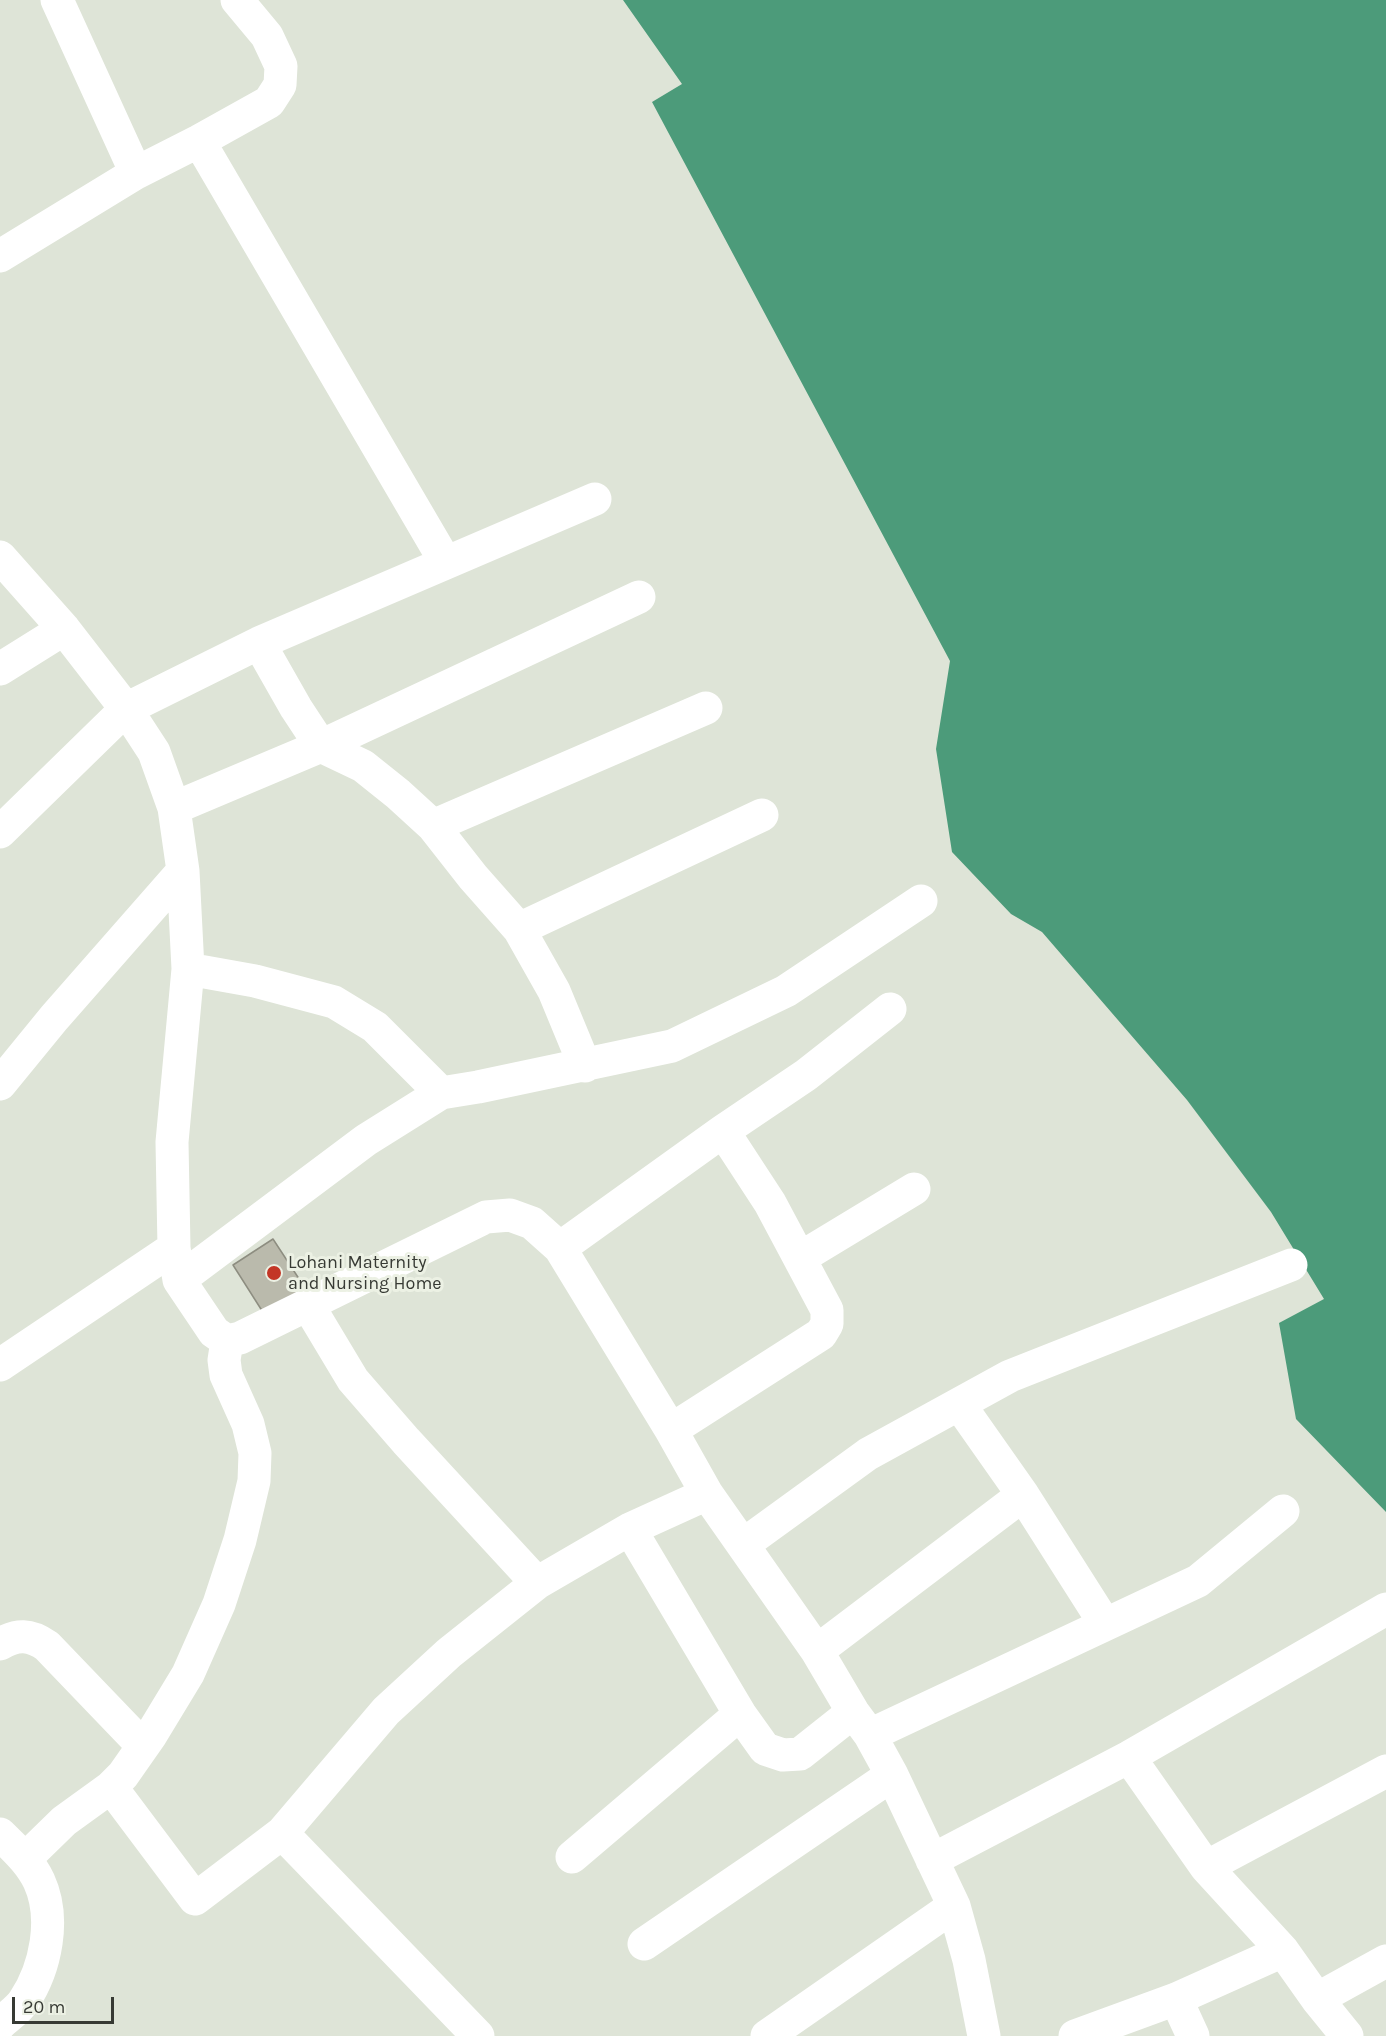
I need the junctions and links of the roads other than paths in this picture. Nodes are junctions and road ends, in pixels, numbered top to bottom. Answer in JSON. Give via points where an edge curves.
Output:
{"nodes":[{"id":1,"x":57,"y":0,"type":"edge"},
{"id":2,"x":237,"y":0,"type":"edge"},
{"id":3,"x":199,"y":141,"type":"junction"},
{"id":4,"x":136,"y":173,"type":"junction"},
{"id":5,"x":0,"y":256,"type":"edge"},
{"id":6,"x":595,"y":499,"type":"dead end"},
{"id":7,"x":0,"y":557,"type":"edge"},
{"id":8,"x":446,"y":563,"type":"junction"},
{"id":9,"x":639,"y":597,"type":"dead end"},
{"id":10,"x":64,"y":629,"type":"junction"},
{"id":11,"x":259,"y":643,"type":"junction"},
{"id":12,"x":0,"y":669,"type":"edge"},
{"id":13,"x":706,"y":708,"type":"dead end"},
{"id":14,"x":126,"y":709,"type":"junction"},
{"id":15,"x":321,"y":746,"type":"junction"},
{"id":16,"x":174,"y":808,"type":"junction"},
{"id":17,"x":762,"y":815,"type":"dead end"},
{"id":18,"x":433,"y":826,"type":"junction"},
{"id":19,"x":0,"y":832,"type":"edge"},
{"id":20,"x":183,"y":871,"type":"junction"},
{"id":21,"x":921,"y":901,"type":"dead end"},
{"id":22,"x":519,"y":929,"type":"junction"},
{"id":23,"x":188,"y":969,"type":"junction"},
{"id":24,"x":890,"y":1009,"type":"dead end"},
{"id":25,"x":585,"y":1066,"type":"junction"},
{"id":26,"x":0,"y":1084,"type":"edge"},
{"id":27,"x":441,"y":1093,"type":"junction"},
{"id":28,"x":723,"y":1131,"type":"junction"},
{"id":29,"x":914,"y":1189,"type":"dead end"},
{"id":30,"x":174,"y":1248,"type":"junction"},
{"id":31,"x":560,"y":1248,"type":"junction"},
{"id":32,"x":800,"y":1258,"type":"junction"},
{"id":33,"x":1291,"y":1265,"type":"dead end"},
{"id":34,"x":179,"y":1280,"type":"junction"},
{"id":35,"x":308,"y":1305,"type":"junction"},
{"id":36,"x":227,"y":1341,"type":"junction"},
{"id":37,"x":0,"y":1365,"type":"edge"},
{"id":38,"x":959,"y":1404,"type":"junction"},
{"id":39,"x":671,"y":1430,"type":"junction"},
{"id":40,"x":707,"y":1494,"type":"junction"},
{"id":41,"x":1023,"y":1495,"type":"junction"},
{"id":42,"x":1283,"y":1511,"type":"dead end"},
{"id":43,"x":630,"y":1529,"type":"junction"},
{"id":44,"x":744,"y":1544,"type":"junction"},
{"id":45,"x":537,"y":1583,"type":"junction"},
{"id":46,"x":1386,"y":1610,"type":"edge"},
{"id":47,"x":1105,"y":1624,"type":"junction"},
{"id":48,"x":0,"y":1644,"type":"edge"},
{"id":49,"x":817,"y":1651,"type":"junction"},
{"id":50,"x":740,"y":1714,"type":"junction"},
{"id":51,"x":862,"y":1724,"type":"junction"},
{"id":52,"x":143,"y":1746,"type":"junction"},
{"id":53,"x":1129,"y":1757,"type":"junction"},
{"id":54,"x":1386,"y":1771,"type":"edge"},
{"id":55,"x":892,"y":1775,"type":"junction"},
{"id":56,"x":111,"y":1787,"type":"junction"},
{"id":57,"x":282,"y":1833,"type":"junction"},
{"id":58,"x":0,"y":1834,"type":"edge"},
{"id":59,"x":572,"y":1857,"type":"dead end"},
{"id":60,"x":25,"y":1859,"type":"junction"},
{"id":61,"x":932,"y":1860,"type":"junction"},
{"id":62,"x":1206,"y":1867,"type":"junction"},
{"id":63,"x":954,"y":1906,"type":"junction"},
{"id":64,"x":644,"y":1944,"type":"dead end"},
{"id":65,"x":1282,"y":1951,"type":"junction"},
{"id":66,"x":1386,"y":1961,"type":"edge"},
{"id":67,"x":1176,"y":1999,"type":"junction"},
{"id":68,"x":1317,"y":2000,"type":"junction"},
{"id":69,"x":0,"y":2024,"type":"edge"},
{"id":70,"x":478,"y":2036,"type":"edge"},
{"id":71,"x":767,"y":2036,"type":"edge"},
{"id":72,"x":984,"y":2036,"type":"edge"},
{"id":73,"x":1075,"y":2036,"type":"edge"},
{"id":74,"x":1192,"y":2036,"type":"edge"},
{"id":75,"x":1347,"y":2036,"type":"edge"}],
"edges":[{"from":1,"to":4,"type":"street"},
{"from":2,"to":3,"type":"street","via":[[267,36],[281,66],[280,85],[269,102]]},
{"from":3,"to":4,"type":"street"},
{"from":3,"to":8,"type":"street"},
{"from":4,"to":5,"type":"street"},
{"from":6,"to":8,"type":"street"},
{"from":7,"to":10,"type":"street"},
{"from":8,"to":11,"type":"street"},
{"from":9,"to":15,"type":"street"},
{"from":10,"to":12,"type":"street"},
{"from":10,"to":14,"type":"street"},
{"from":11,"to":14,"type":"street"},
{"from":11,"to":15,"type":"street"},
{"from":13,"to":18,"type":"street"},
{"from":14,"to":16,"type":"street","via":[[154,752]]},
{"from":14,"to":19,"type":"street"},
{"from":15,"to":16,"type":"street"},
{"from":15,"to":18,"type":"street","via":[[363,766]]},
{"from":16,"to":20,"type":"street"},
{"from":17,"to":22,"type":"street"},
{"from":18,"to":22,"type":"street"},
{"from":20,"to":23,"type":"street"},
{"from":20,"to":26,"type":"street"},
{"from":21,"to":25,"type":"street","via":[[786,991],[672,1046]]},
{"from":22,"to":25,"type":"street","via":[[554,991]]},
{"from":23,"to":27,"type":"street","via":[[255,981],[334,1002],[375,1028]]},
{"from":23,"to":30,"type":"street","via":[[172,1142]]},
{"from":24,"to":28,"type":"street","via":[[806,1075]]},
{"from":25,"to":27,"type":"street"},
{"from":27,"to":34,"type":"street","via":[[366,1140]]},
{"from":28,"to":31,"type":"street"},
{"from":28,"to":32,"type":"street"},
{"from":29,"to":32,"type":"street"},
{"from":30,"to":34,"type":"street"},
{"from":30,"to":37,"type":"street"},
{"from":31,"to":35,"type":"street","via":[[532,1223],[510,1215],[486,1217]]},
{"from":31,"to":39,"type":"street"},
{"from":32,"to":39,"type":"street","via":[[827,1310],[827,1324],[821,1334]]},
{"from":33,"to":38,"type":"street","via":[[1010,1376]]},
{"from":34,"to":36,"type":"street","via":[[214,1332]]},
{"from":35,"to":36,"type":"street"},
{"from":35,"to":45,"type":"street","via":[[353,1380]]},
{"from":36,"to":52,"type":"street","via":[[226,1375],[248,1424],[255,1453],[254,1481],[219,1604],[188,1674]]},
{"from":38,"to":41,"type":"street"},
{"from":38,"to":44,"type":"street","via":[[868,1455]]},
{"from":39,"to":40,"type":"street"},
{"from":40,"to":43,"type":"street"},
{"from":40,"to":44,"type":"street"},
{"from":41,"to":47,"type":"street"},
{"from":41,"to":49,"type":"street"},
{"from":42,"to":47,"type":"street","via":[[1198,1581]]},
{"from":43,"to":45,"type":"street"},
{"from":43,"to":50,"type":"street"},
{"from":44,"to":49,"type":"street"},
{"from":45,"to":57,"type":"street","via":[[449,1653],[386,1712]]},
{"from":46,"to":53,"type":"street"},
{"from":47,"to":51,"type":"street"},
{"from":48,"to":52,"type":"street","via":[[21,1635],[37,1638]]},
{"from":49,"to":51,"type":"street"},
{"from":50,"to":51,"type":"street","via":[[765,1749],[783,1755],[800,1754]]},
{"from":50,"to":59,"type":"street"},
{"from":51,"to":55,"type":"street"},
{"from":52,"to":56,"type":"street"},
{"from":53,"to":61,"type":"street"},
{"from":53,"to":62,"type":"street"},
{"from":54,"to":62,"type":"street"},
{"from":55,"to":61,"type":"street"},
{"from":55,"to":64,"type":"street"},
{"from":56,"to":57,"type":"street","via":[[195,1899]]},
{"from":56,"to":60,"type":"street","via":[[64,1821]]},
{"from":57,"to":70,"type":"street"},
{"from":58,"to":60,"type":"street"},
{"from":60,"to":69,"type":"street","via":[[39,1882],[48,1915],[44,1957],[23,2002]]},
{"from":61,"to":63,"type":"street"},
{"from":62,"to":65,"type":"street"},
{"from":63,"to":71,"type":"street"},
{"from":63,"to":72,"type":"street"},
{"from":65,"to":67,"type":"street"},
{"from":65,"to":68,"type":"street"},
{"from":66,"to":68,"type":"street"},
{"from":67,"to":73,"type":"street"},
{"from":67,"to":74,"type":"street"},
{"from":68,"to":75,"type":"street"}]}
